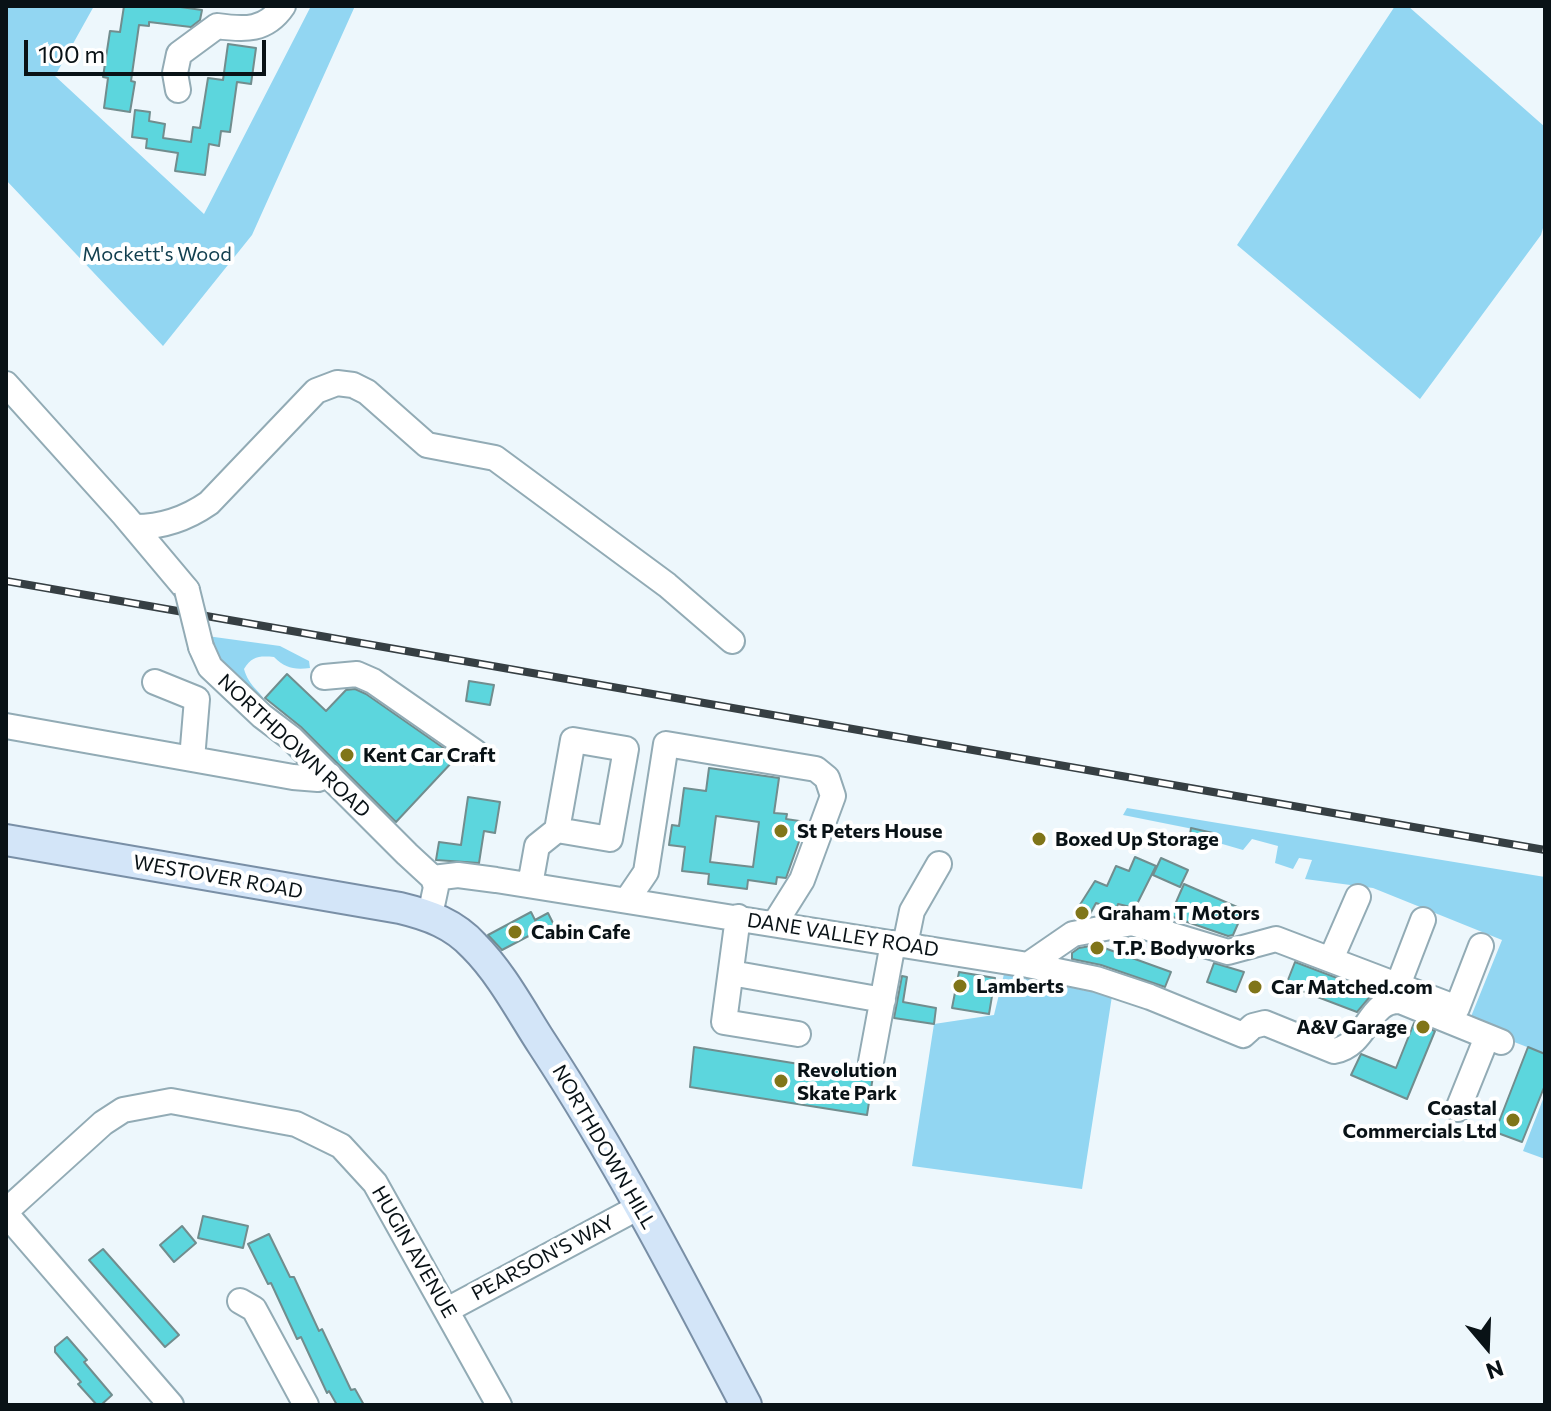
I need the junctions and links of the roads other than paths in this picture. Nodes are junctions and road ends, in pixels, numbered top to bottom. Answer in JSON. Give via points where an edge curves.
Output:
{"nodes":[{"id":1,"x":283,"y":6,"type":"edge"},
{"id":2,"x":214,"y":16,"type":"edge"},
{"id":3,"x":178,"y":90,"type":"dead end"},
{"id":4,"x":6,"y":384,"type":"edge"},
{"id":5,"x":135,"y":527,"type":"junction"},
{"id":6,"x":732,"y":641,"type":"dead end"},
{"id":7,"x":324,"y":677,"type":"dead end"},
{"id":8,"x":155,"y":682,"type":"dead end"},
{"id":9,"x":6,"y":726,"type":"edge"},
{"id":10,"x":475,"y":752,"type":"dead end"},
{"id":11,"x":192,"y":759,"type":"junction"},
{"id":12,"x":329,"y":775,"type":"junction"},
{"id":13,"x":557,"y":830,"type":"dead end"},
{"id":14,"x":7,"y":843,"type":"edge"},
{"id":15,"x":939,"y":864,"type":"dead end"},
{"id":16,"x":433,"y":878,"type":"junction"},
{"id":17,"x":530,"y":885,"type":"junction"},
{"id":18,"x":1358,"y":897,"type":"dead end"},
{"id":19,"x":627,"y":900,"type":"junction"},
{"id":20,"x":430,"y":915,"type":"junction"},
{"id":21,"x":738,"y":917,"type":"junction"},
{"id":22,"x":1423,"y":920,"type":"dead end"},
{"id":23,"x":775,"y":923,"type":"junction"},
{"id":24,"x":899,"y":944,"type":"junction"},
{"id":25,"x":1481,"y":946,"type":"dead end"},
{"id":26,"x":1331,"y":959,"type":"junction"},
{"id":27,"x":1028,"y":965,"type":"junction"},
{"id":28,"x":731,"y":973,"type":"junction"},
{"id":29,"x":1398,"y":985,"type":"junction"},
{"id":30,"x":883,"y":1000,"type":"junction"},
{"id":31,"x":798,"y":1034,"type":"dead end"},
{"id":32,"x":871,"y":1062,"type":"dead end"},
{"id":33,"x":1458,"y":1109,"type":"dead end"},
{"id":34,"x":639,"y":1207,"type":"junction"},
{"id":35,"x":6,"y":1212,"type":"edge"},
{"id":36,"x":240,"y":1301,"type":"dead end"},
{"id":37,"x":447,"y":1310,"type":"junction"},
{"id":38,"x":171,"y":1405,"type":"edge"},
{"id":39,"x":306,"y":1405,"type":"edge"},
{"id":40,"x":499,"y":1405,"type":"edge"},
{"id":41,"x":746,"y":1405,"type":"edge"}],
"edges":[{"from":1,"to":2,"type":"street","via":[[261,27],[239,29]]},
{"from":2,"to":3,"type":"street","via":[[179,54]]},
{"from":4,"to":5,"type":"street","name":"NORTHDOWN ROAD"},
{"from":5,"to":6,"type":"street","via":[[173,522],[198,511],[316,391],[345,383],[367,392],[427,445],[495,458],[667,585]]},
{"from":5,"to":12,"type":"street","name":"NORTHDOWN ROAD","bridge":true,"via":[[187,590],[210,667]]},
{"from":7,"to":10,"type":"street","via":[[357,674],[373,681]]},
{"from":8,"to":11,"type":"street","via":[[197,699]]},
{"from":9,"to":11,"type":"street"},
{"from":11,"to":12,"type":"street","via":[[293,777]]},
{"from":12,"to":16,"type":"street","name":"NORTHDOWN ROAD"},
{"from":13,"to":17,"type":"street","via":[[537,846]]},
{"from":14,"to":20,"type":"main road","name":"WESTOVER ROAD"},
{"from":15,"to":24,"type":"street"},
{"from":16,"to":17,"type":"street","name":"DANE VALLEY ROAD","via":[[458,875]]},
{"from":16,"to":20,"type":"street"},
{"from":17,"to":19,"type":"street","name":"DANE VALLEY ROAD"},
{"from":18,"to":26,"type":"street"},
{"from":19,"to":21,"type":"street","name":"DANE VALLEY ROAD"},
{"from":19,"to":23,"type":"street","via":[[646,872],[666,744],[816,769],[827,778],[833,796],[802,880]]},
{"from":20,"to":34,"type":"main road","name":"NORTHDOWN HILL","via":[[475,946],[498,977],[592,1122]]},
{"from":21,"to":23,"type":"street","name":"DANE VALLEY ROAD"},
{"from":21,"to":28,"type":"street"},
{"from":22,"to":29,"type":"street"},
{"from":23,"to":24,"type":"street","name":"DANE VALLEY ROAD"},
{"from":24,"to":27,"type":"street","name":"DANE VALLEY ROAD"},
{"from":24,"to":30,"type":"street"},
{"from":25,"to":29,"type":"street","via":[[1457,1008]]},
{"from":26,"to":27,"type":"street","via":[[1276,939],[1228,952],[1132,923],[1073,934]]},
{"from":26,"to":29,"type":"street"},
{"from":27,"to":33,"type":"street","name":"DANE VALLEY ROAD","via":[[1096,979],[1243,1035],[1265,1023],[1334,1051],[1359,1037],[1380,1006],[1400,1001],[1494,1039]]},
{"from":28,"to":30,"type":"street"},
{"from":28,"to":31,"type":"street","via":[[724,1022]]},
{"from":30,"to":32,"type":"street"},
{"from":34,"to":37,"type":"street","name":"PEARSON'S WAY"},
{"from":34,"to":41,"type":"main road","name":"NORTHDOWN HILL"},
{"from":35,"to":37,"type":"street","name":"HUGIN AVENUE","via":[[123,1110],[171,1101],[296,1124],[341,1146],[375,1183]]},
{"from":35,"to":38,"type":"street"},
{"from":36,"to":39,"type":"street","via":[[254,1309]]},
{"from":37,"to":40,"type":"street","name":"HUGIN AVENUE"}]}
